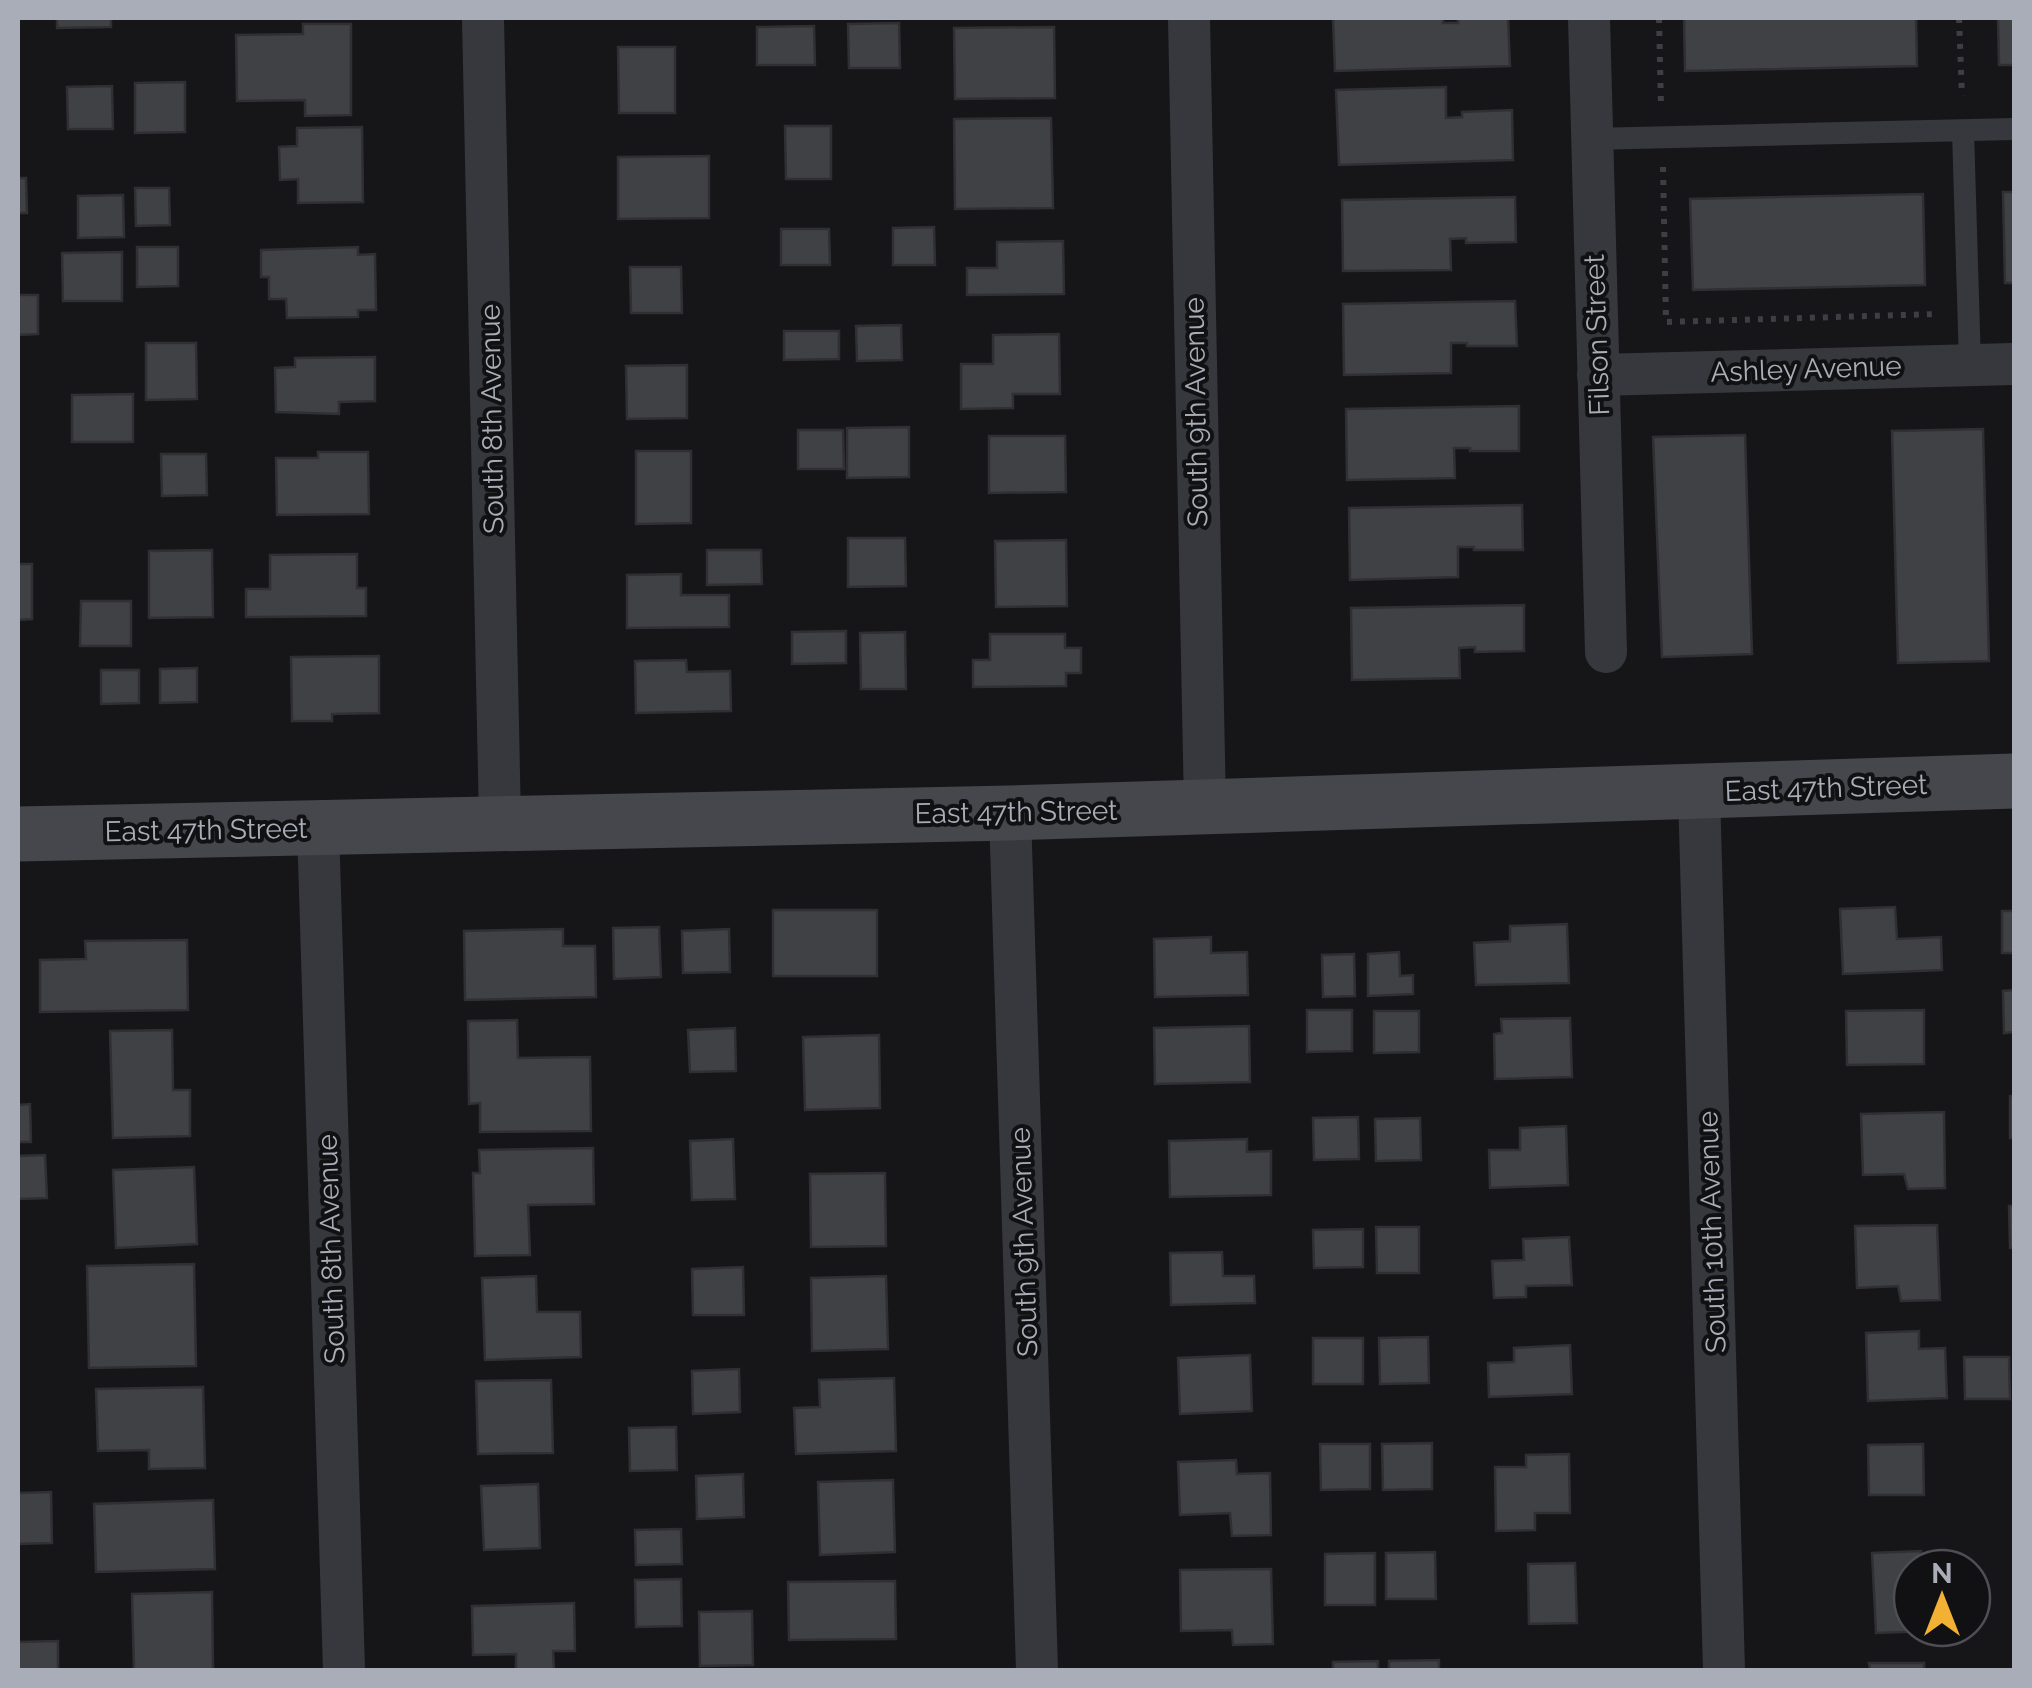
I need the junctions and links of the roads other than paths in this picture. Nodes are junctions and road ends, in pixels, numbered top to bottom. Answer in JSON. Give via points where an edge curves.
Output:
{"nodes":[{"id":1,"x":483,"y":18,"type":"edge"},
{"id":2,"x":1188,"y":18,"type":"edge"},
{"id":3,"x":1589,"y":18,"type":"edge"},
{"id":4,"x":2014,"y":129,"type":"edge"},
{"id":5,"x":1963,"y":130,"type":"junction"},
{"id":6,"x":1591,"y":139,"type":"junction"},
{"id":7,"x":1970,"y":364,"type":"junction"},
{"id":8,"x":2014,"y":364,"type":"edge"},
{"id":9,"x":1598,"y":375,"type":"junction"},
{"id":10,"x":1606,"y":652,"type":"dead end"},
{"id":11,"x":2014,"y":780,"type":"edge"},
{"id":12,"x":1699,"y":793,"type":"junction"},
{"id":13,"x":1204,"y":807,"type":"junction"},
{"id":14,"x":1010,"y":813,"type":"junction"},
{"id":15,"x":500,"y":821,"type":"junction"},
{"id":16,"x":318,"y":827,"type":"junction"},
{"id":17,"x":18,"y":834,"type":"edge"},
{"id":18,"x":344,"y":1670,"type":"edge"},
{"id":19,"x":1036,"y":1670,"type":"edge"},
{"id":20,"x":1724,"y":1670,"type":"edge"}],
"edges":[{"from":1,"to":15,"type":"street","name":"South 8th Avenue"},
{"from":2,"to":13,"type":"street","name":"South 9th Avenue"},
{"from":3,"to":6,"type":"street","name":"Filson Street"},
{"from":4,"to":5,"type":"lane"},
{"from":5,"to":6,"type":"lane"},
{"from":5,"to":7,"type":"lane"},
{"from":6,"to":9,"type":"street","name":"Filson Street"},
{"from":7,"to":8,"type":"street","name":"Ashley Avenue"},
{"from":7,"to":9,"type":"street","name":"Ashley Avenue"},
{"from":9,"to":10,"type":"street","name":"Filson Street"},
{"from":11,"to":12,"type":"main road","name":"East 47th Street"},
{"from":12,"to":13,"type":"main road","name":"East 47th Street"},
{"from":12,"to":20,"type":"street","name":"South 10th Avenue"},
{"from":13,"to":14,"type":"main road","name":"East 47th Street"},
{"from":14,"to":15,"type":"main road","name":"East 47th Street"},
{"from":14,"to":19,"type":"street","name":"South 9th Avenue"},
{"from":15,"to":16,"type":"main road","name":"East 47th Street"},
{"from":16,"to":17,"type":"main road","name":"East 47th Street"},
{"from":16,"to":18,"type":"street","name":"South 8th Avenue"}]}
